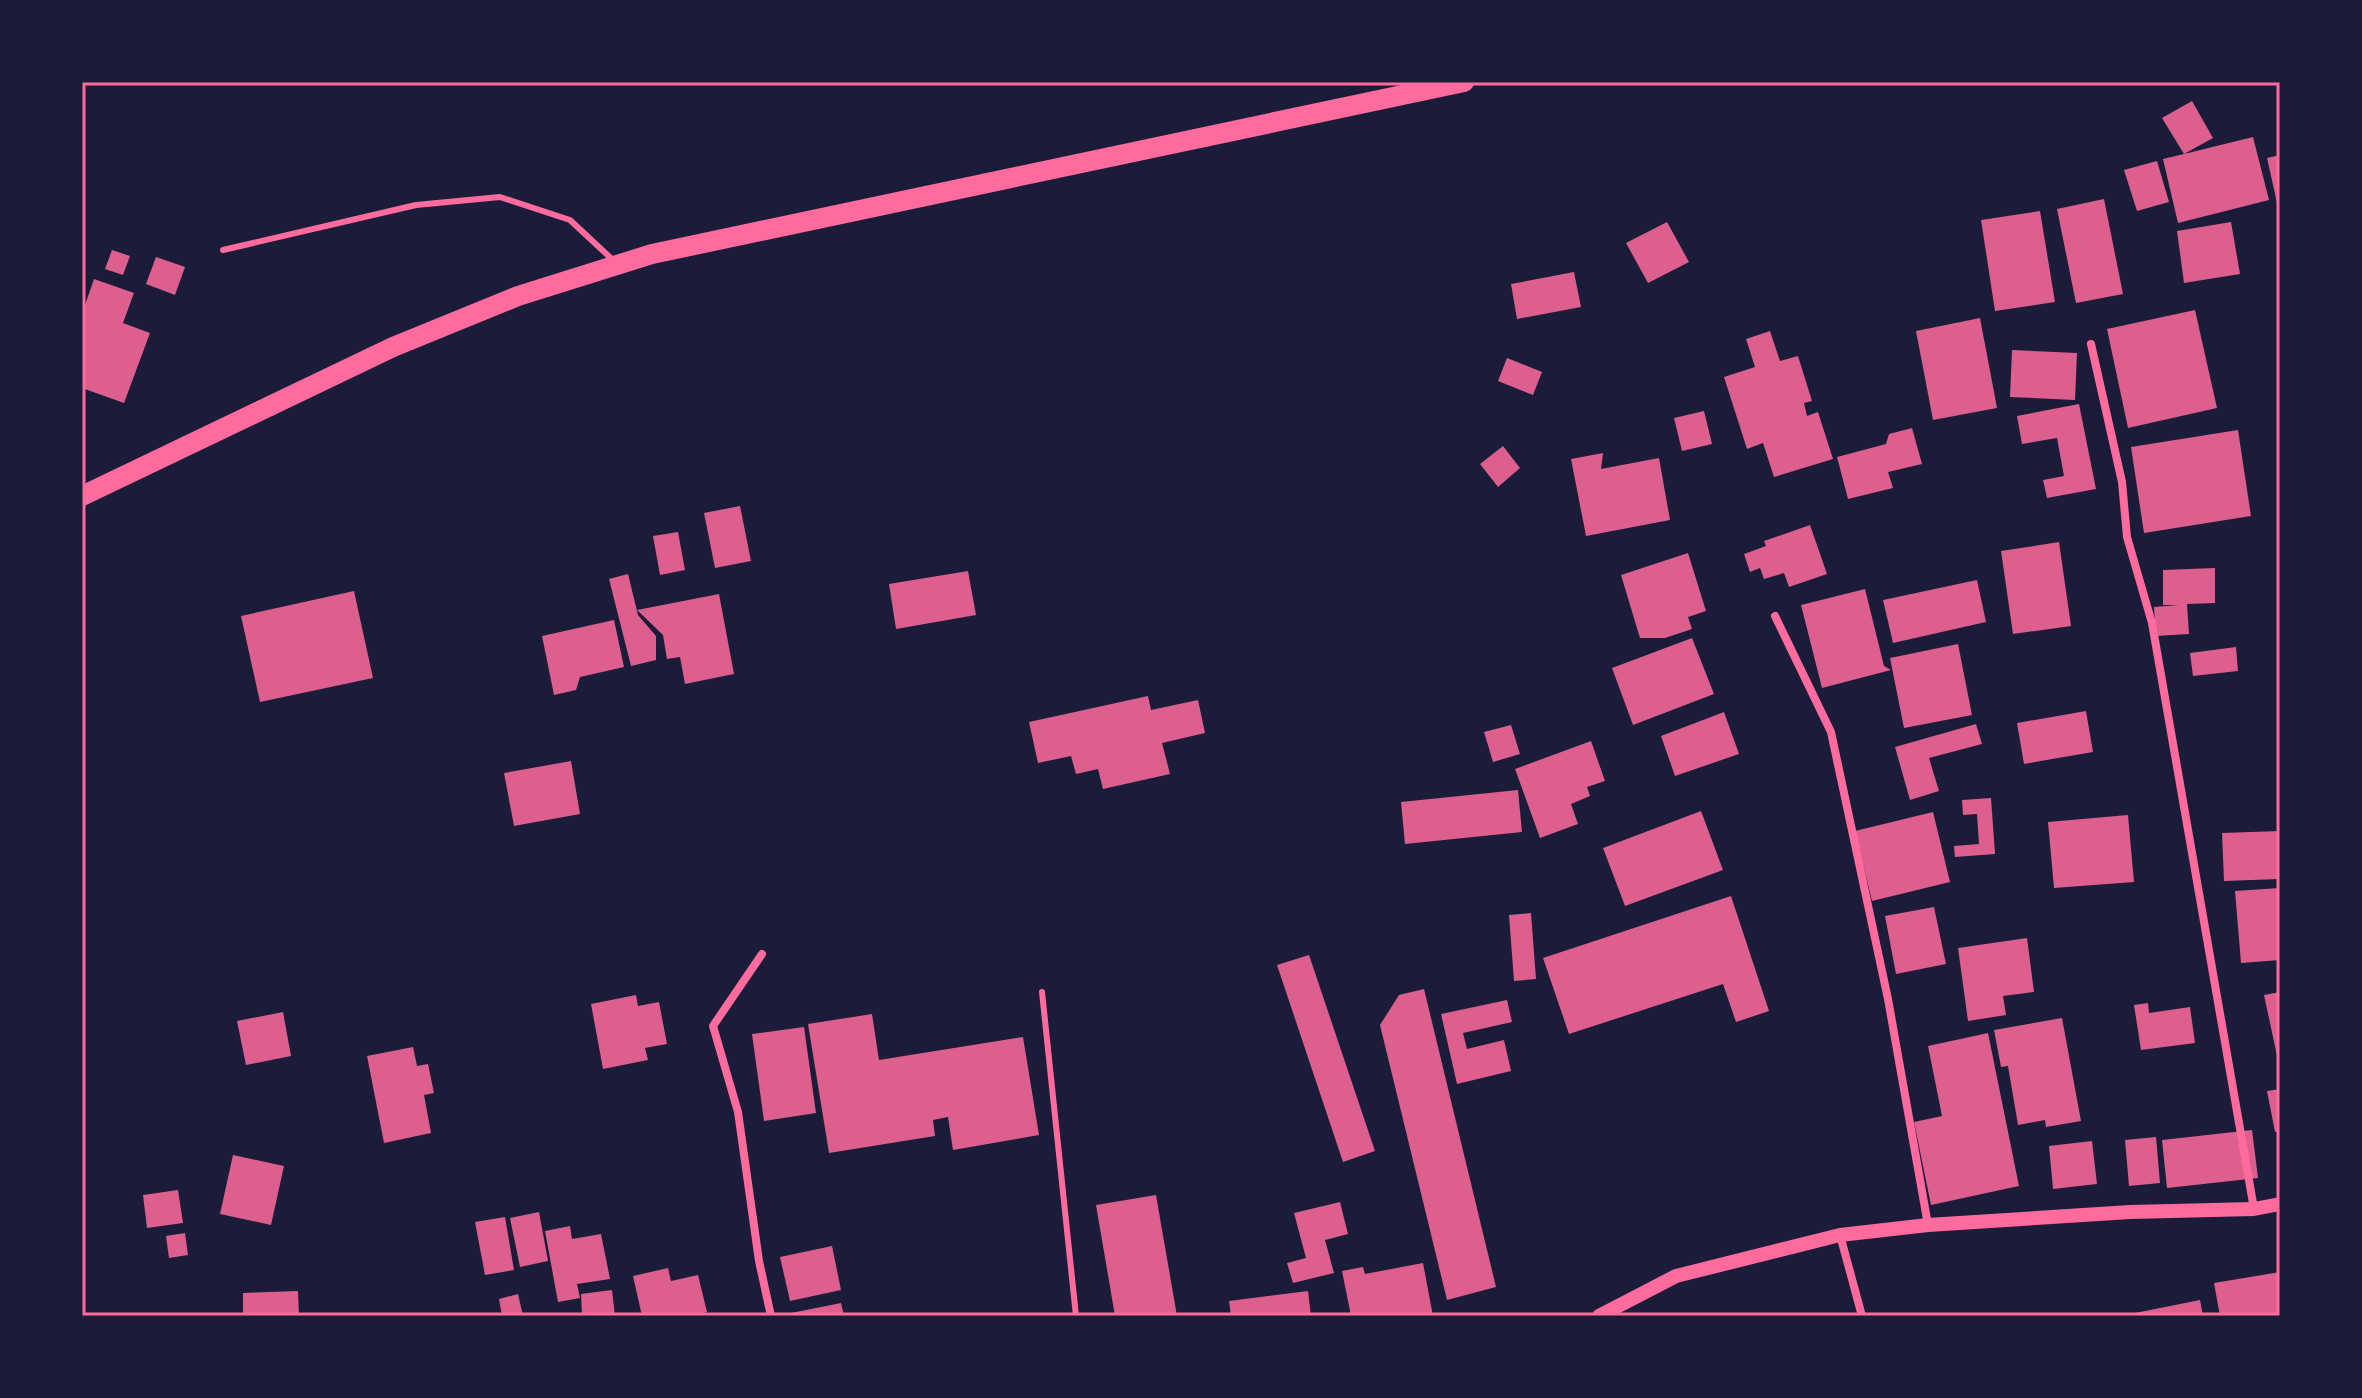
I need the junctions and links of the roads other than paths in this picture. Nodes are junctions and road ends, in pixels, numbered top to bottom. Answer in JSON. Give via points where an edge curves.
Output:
{"nodes":[{"id":1,"x":1464,"y":82,"type":"edge"},
{"id":2,"x":223,"y":250,"type":"dead end"},
{"id":3,"x":617,"y":265,"type":"junction"},
{"id":4,"x":2091,"y":344,"type":"dead end"},
{"id":5,"x":82,"y":496,"type":"edge"},
{"id":6,"x":1775,"y":616,"type":"dead end"},
{"id":7,"x":762,"y":954,"type":"dead end"},
{"id":8,"x":1042,"y":992,"type":"dead end"},
{"id":9,"x":2280,"y":1204,"type":"edge"},
{"id":10,"x":2254,"y":1209,"type":"junction"},
{"id":11,"x":1928,"y":1225,"type":"junction"},
{"id":12,"x":1840,"y":1235,"type":"junction"},
{"id":13,"x":771,"y":1316,"type":"edge"},
{"id":14,"x":1076,"y":1316,"type":"edge"},
{"id":15,"x":1599,"y":1316,"type":"edge"},
{"id":16,"x":1862,"y":1316,"type":"edge"}],
"edges":[{"from":1,"to":3,"type":"main road","via":[[1105,155]]},
{"from":2,"to":3,"type":"lane","via":[[416,205],[500,197],[570,220]]},
{"from":3,"to":5,"type":"main road","via":[[518,296],[393,347]]},
{"from":4,"to":10,"type":"street","via":[[2122,482],[2127,537],[2152,623]]},
{"from":6,"to":11,"type":"street","via":[[1831,732],[1888,999]]},
{"from":7,"to":13,"type":"street","via":[[713,1026],[738,1112]]},
{"from":8,"to":14,"type":"lane"},
{"from":9,"to":10,"type":"street"},
{"from":10,"to":11,"type":"street"},
{"from":11,"to":12,"type":"street"},
{"from":12,"to":15,"type":"street","via":[[1676,1276]]},
{"from":12,"to":16,"type":"street"}]}
